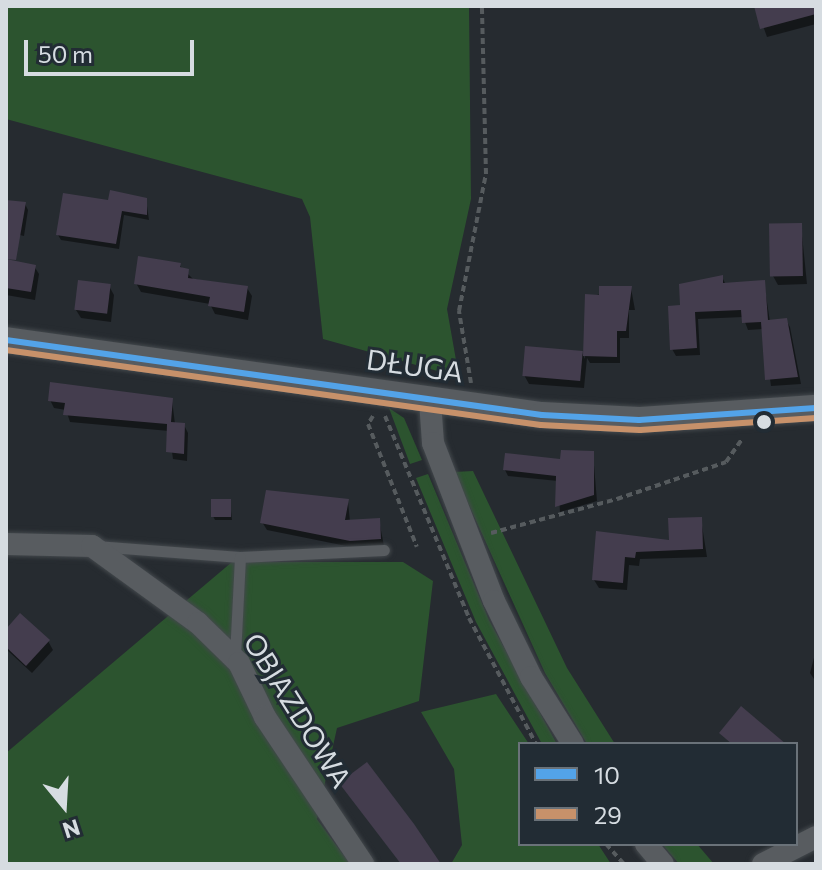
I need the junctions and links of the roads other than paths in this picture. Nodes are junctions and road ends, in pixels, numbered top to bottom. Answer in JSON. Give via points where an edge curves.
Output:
{"nodes":[{"id":1,"x":6,"y":340,"type":"edge"},
{"id":2,"x":430,"y":401,"type":"junction"},
{"id":3,"x":816,"y":408,"type":"edge"},
{"id":4,"x":6,"y":544,"type":"edge"},
{"id":5,"x":92,"y":546,"type":"junction"},
{"id":6,"x":384,"y":550,"type":"dead end"},
{"id":7,"x":240,"y":557,"type":"junction"},
{"id":8,"x":235,"y":659,"type":"junction"},
{"id":9,"x":572,"y":742,"type":"edge"},
{"id":10,"x":816,"y":837,"type":"edge"},
{"id":11,"x":648,"y":846,"type":"edge"},
{"id":12,"x":363,"y":864,"type":"edge"},
{"id":13,"x":663,"y":864,"type":"edge"},
{"id":14,"x":763,"y":864,"type":"edge"}],
"edges":[{"from":1,"to":2,"type":"street","name":"DŁUGA"},
{"from":2,"to":3,"type":"street","name":"DŁUGA","via":[[639,420]]},
{"from":2,"to":9,"type":"street","via":[[433,443],[469,539],[531,677]]},
{"from":4,"to":5,"type":"street"},
{"from":5,"to":7,"type":"lane"},
{"from":5,"to":8,"type":"street","name":"OBJAZDOWA","via":[[198,623]]},
{"from":6,"to":7,"type":"lane"},
{"from":7,"to":8,"type":"lane"},
{"from":8,"to":12,"type":"street","name":"OBJAZDOWA","via":[[265,717]]},
{"from":10,"to":14,"type":"street"},
{"from":11,"to":13,"type":"street"}]}
